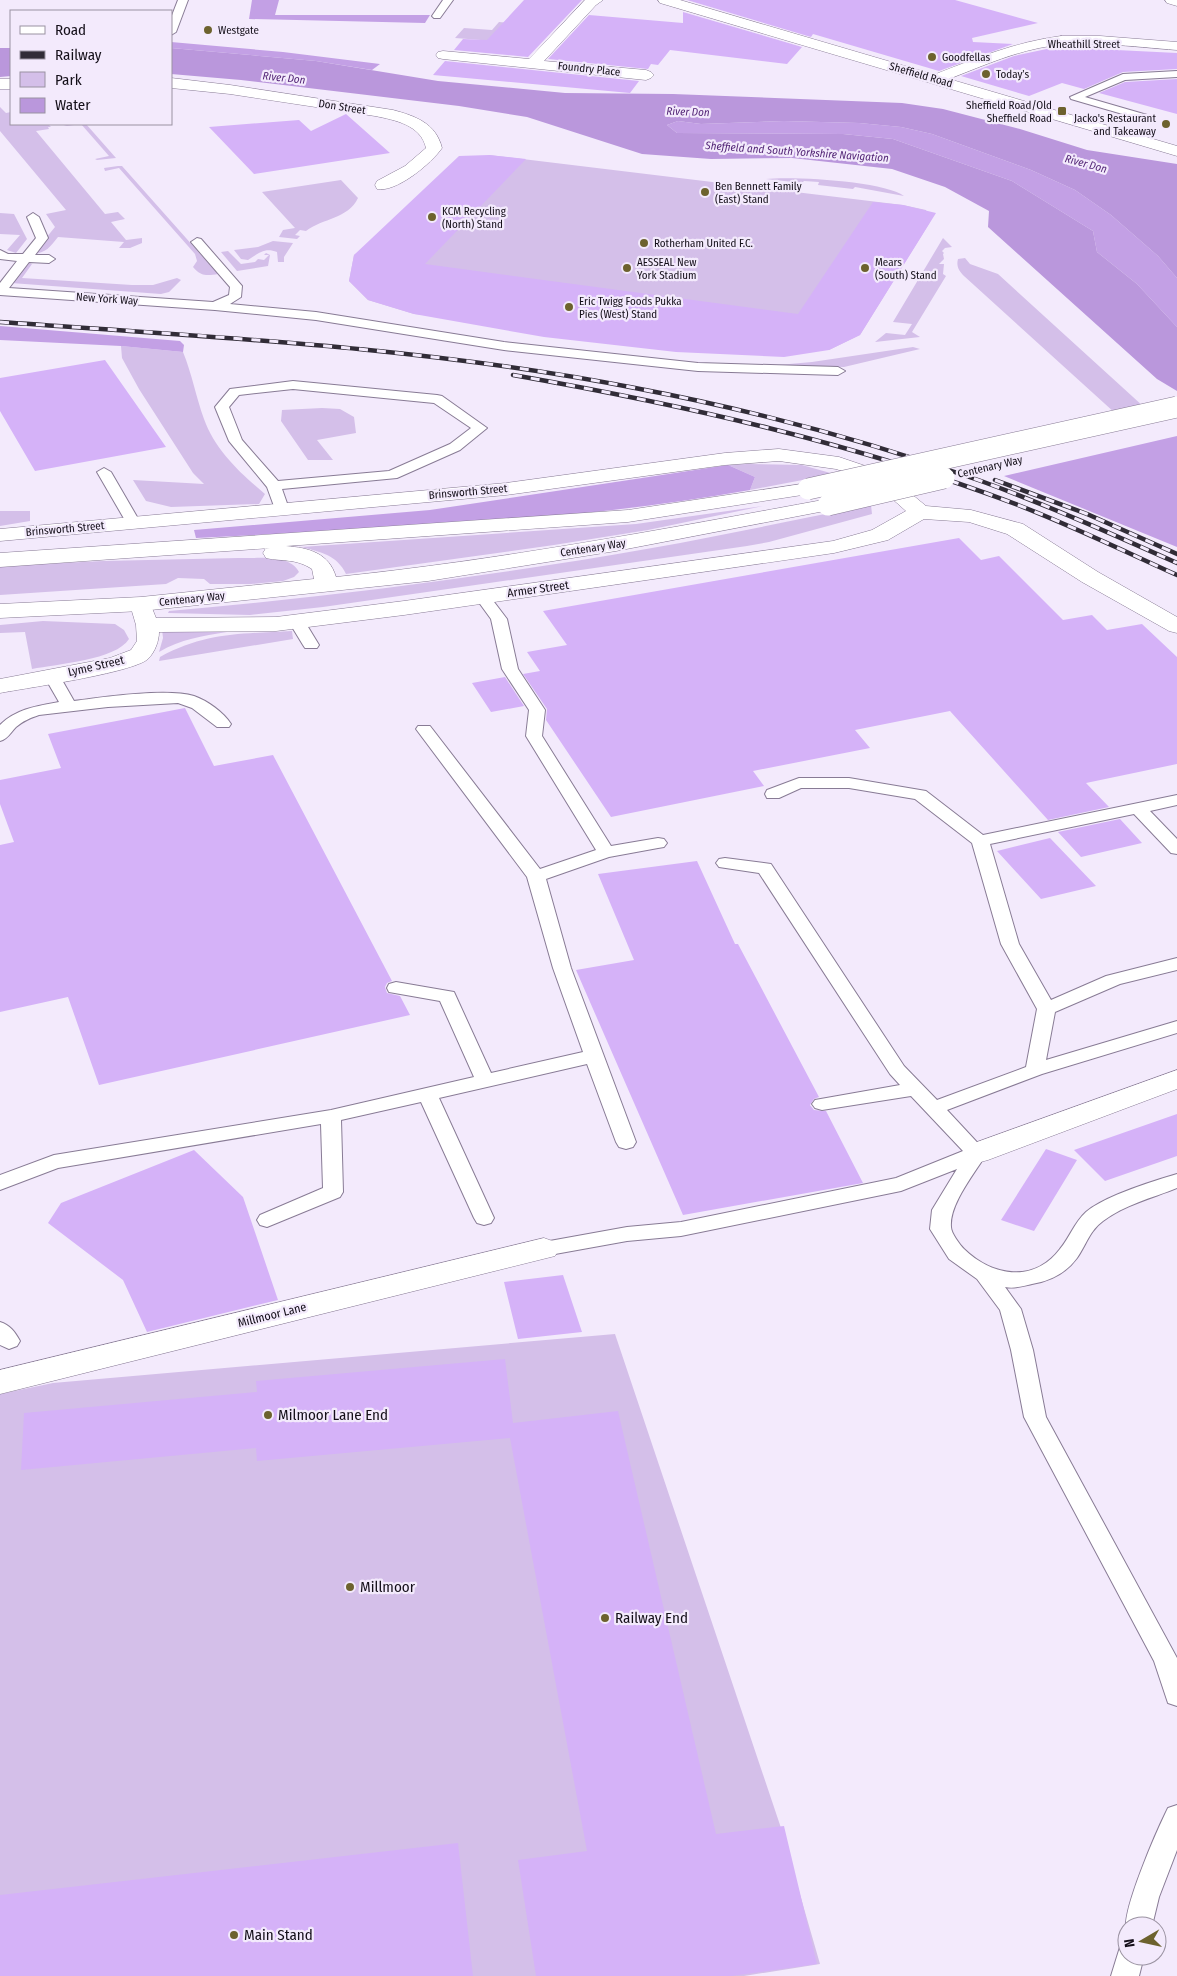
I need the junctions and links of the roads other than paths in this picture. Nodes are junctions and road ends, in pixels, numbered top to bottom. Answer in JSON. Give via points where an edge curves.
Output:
{"nodes":[{"id":1,"x":183,"y":0,"type":"edge"},
{"id":2,"x":448,"y":0,"type":"edge"},
{"id":3,"x":596,"y":0,"type":"edge"},
{"id":4,"x":665,"y":0,"type":"edge"},
{"id":5,"x":1172,"y":0,"type":"edge"},
{"id":6,"x":1177,"y":2,"type":"edge"},
{"id":7,"x":437,"y":16,"type":"dead end"},
{"id":8,"x":172,"y":29,"type":"edge"},
{"id":9,"x":1177,"y":46,"type":"edge"},
{"id":10,"x":442,"y":55,"type":"dead end"},
{"id":11,"x":533,"y":64,"type":"junction"},
{"id":12,"x":1177,"y":74,"type":"edge"},
{"id":13,"x":646,"y":75,"type":"dead end"},
{"id":14,"x":936,"y":79,"type":"junction"},
{"id":15,"x":172,"y":84,"type":"edge"},
{"id":16,"x":1150,"y":119,"type":"dead end"},
{"id":17,"x":1177,"y":151,"type":"edge"},
{"id":18,"x":383,"y":185,"type":"dead end"},
{"id":19,"x":34,"y":217,"type":"dead end"},
{"id":20,"x":197,"y":242,"type":"dead end"},
{"id":21,"x":0,"y":254,"type":"edge"},
{"id":22,"x":26,"y":258,"type":"junction"},
{"id":23,"x":50,"y":259,"type":"dead end"},
{"id":24,"x":0,"y":291,"type":"edge"},
{"id":25,"x":215,"y":306,"type":"junction"},
{"id":26,"x":838,"y":371,"type":"dead end"},
{"id":27,"x":1177,"y":407,"type":"edge"},
{"id":28,"x":1177,"y":424,"type":"edge"},
{"id":29,"x":104,"y":472,"type":"dead end"},
{"id":30,"x":274,"y":486,"type":"junction"},
{"id":31,"x":282,"y":509,"type":"junction"},
{"id":32,"x":920,"y":512,"type":"junction"},
{"id":33,"x":133,"y":522,"type":"junction"},
{"id":34,"x":0,"y":535,"type":"edge"},
{"id":35,"x":40,"y":558,"type":"junction"},
{"id":36,"x":0,"y":560,"type":"edge"},
{"id":37,"x":327,"y":585,"type":"junction"},
{"id":38,"x":483,"y":597,"type":"junction"},
{"id":39,"x":0,"y":611,"type":"edge"},
{"id":40,"x":144,"y":615,"type":"junction"},
{"id":41,"x":297,"y":622,"type":"junction"},
{"id":42,"x":1177,"y":626,"type":"edge"},
{"id":43,"x":311,"y":645,"type":"dead end"},
{"id":44,"x":52,"y":676,"type":"junction"},
{"id":45,"x":0,"y":686,"type":"edge"},
{"id":46,"x":68,"y":705,"type":"junction"},
{"id":47,"x":223,"y":724,"type":"dead end"},
{"id":48,"x":424,"y":729,"type":"dead end"},
{"id":49,"x":0,"y":736,"type":"edge"},
{"id":50,"x":773,"y":794,"type":"dead end"},
{"id":51,"x":1177,"y":800,"type":"edge"},
{"id":52,"x":1138,"y":808,"type":"junction"},
{"id":53,"x":980,"y":841,"type":"junction"},
{"id":54,"x":658,"y":843,"type":"dead end"},
{"id":55,"x":1177,"y":849,"type":"edge"},
{"id":56,"x":606,"y":852,"type":"junction"},
{"id":57,"x":725,"y":863,"type":"dead end"},
{"id":58,"x":536,"y":876,"type":"junction"},
{"id":59,"x":1177,"y":964,"type":"edge"},
{"id":60,"x":396,"y":988,"type":"dead end"},
{"id":61,"x":1046,"y":1009,"type":"junction"},
{"id":62,"x":1177,"y":1027,"type":"edge"},
{"id":63,"x":594,"y":1056,"type":"junction"},
{"id":64,"x":1034,"y":1070,"type":"junction"},
{"id":65,"x":1177,"y":1079,"type":"edge"},
{"id":66,"x":485,"y":1081,"type":"junction"},
{"id":67,"x":915,"y":1089,"type":"junction"},
{"id":68,"x":428,"y":1094,"type":"junction"},
{"id":69,"x":822,"y":1104,"type":"dead end"},
{"id":70,"x":933,"y":1108,"type":"junction"},
{"id":71,"x":331,"y":1116,"type":"junction"},
{"id":72,"x":626,"y":1142,"type":"dead end"},
{"id":73,"x":977,"y":1153,"type":"junction"},
{"id":74,"x":1177,"y":1180,"type":"edge"},
{"id":75,"x":0,"y":1183,"type":"edge"},
{"id":76,"x":484,"y":1218,"type":"dead end"},
{"id":77,"x":267,"y":1220,"type":"dead end"},
{"id":78,"x":544,"y":1249,"type":"joint"},
{"id":79,"x":986,"y":1274,"type":"junction"},
{"id":80,"x":0,"y":1382,"type":"edge"},
{"id":81,"x":1177,"y":1696,"type":"edge"},
{"id":82,"x":1177,"y":1816,"type":"edge"},
{"id":83,"x":1140,"y":1916,"type":"edge"}],
"edges":[{"from":1,"to":8,"type":"lane"},
{"from":2,"to":7,"type":"lane"},
{"from":3,"to":11,"type":"street","name":"Foundry Place"},
{"from":4,"to":14,"type":"street","name":"Sheffield Road"},
{"from":5,"to":6,"type":"street"},
{"from":9,"to":14,"type":"street","name":"Wheathill Street","via":[[1089,41],[1043,44],[1023,47]]},
{"from":10,"to":11,"type":"street","name":"Foundry Place"},
{"from":11,"to":13,"type":"street","name":"Foundry Place"},
{"from":12,"to":16,"type":"lane","via":[[1123,77],[1075,97]]},
{"from":14,"to":17,"type":"street","name":"Sheffield Road"},
{"from":15,"to":18,"type":"street","name":"Don Street","via":[[375,113],[421,126],[432,137],[434,148],[425,160]]},
{"from":19,"to":22,"type":"lane","via":[[42,238]]},
{"from":20,"to":25,"type":"lane","via":[[236,286],[235,297]]},
{"from":21,"to":22,"type":"lane"},
{"from":22,"to":23,"type":"lane"},
{"from":22,"to":24,"type":"lane"},
{"from":24,"to":25,"type":"lane","name":"New York Way"},
{"from":25,"to":26,"type":"lane","name":"New York Way","via":[[316,316],[504,346],[607,358],[698,367]]},
{"from":27,"to":35,"type":"street","name":"Centenary Way","bridge":true,"via":[[808,488],[628,516]]},
{"from":28,"to":37,"type":"street","name":"Centenary Way","bridge":true,"via":[[828,505],[616,545],[428,574]]},
{"from":29,"to":33,"type":"lane"},
{"from":30,"to":30,"type":"lane","via":[[236,441],[222,408],[235,392],[293,385],[438,399],[480,428],[455,447],[392,475]]},
{"from":30,"to":31,"type":"lane"},
{"from":31,"to":32,"type":"street","name":"Brinsworth Street","via":[[506,489],[725,459],[779,455],[839,463],[879,477]]},
{"from":31,"to":33,"type":"street","name":"Brinsworth Street"},
{"from":32,"to":38,"type":"street","name":"Armer Street","via":[[880,535],[834,546]]},
{"from":32,"to":42,"type":"street","via":[[971,516],[1015,529],[1090,577]]},
{"from":33,"to":34,"type":"street","name":"Brinsworth Street"},
{"from":35,"to":36,"type":"street","name":"Centenary Way"},
{"from":35,"to":37,"type":"street","via":[[289,553],[308,556],[322,566]]},
{"from":37,"to":40,"type":"street","name":"Centenary Way"},
{"from":38,"to":41,"type":"street","name":"Armer Street"},
{"from":38,"to":56,"type":"lane","via":[[499,619],[510,669],[537,710],[534,736]]},
{"from":39,"to":40,"type":"street","name":"Centenary Way"},
{"from":40,"to":41,"type":"street","name":"Armer Street","via":[[276,624]]},
{"from":40,"to":44,"type":"street","name":"Lyme Street","via":[[148,640],[139,654],[116,664]]},
{"from":41,"to":43,"type":"lane"},
{"from":44,"to":45,"type":"street","name":"Lyme Street"},
{"from":44,"to":46,"type":"lane"},
{"from":46,"to":47,"type":"lane","via":[[172,697],[189,700]]},
{"from":46,"to":49,"type":"lane","via":[[26,714],[4,729]]},
{"from":48,"to":58,"type":"lane"},
{"from":50,"to":53,"type":"lane","via":[[800,783],[849,783],[920,795]]},
{"from":51,"to":52,"type":"lane"},
{"from":52,"to":53,"type":"lane"},
{"from":52,"to":55,"type":"lane"},
{"from":53,"to":61,"type":"lane","via":[[1010,944]]},
{"from":54,"to":56,"type":"lane"},
{"from":56,"to":58,"type":"lane"},
{"from":57,"to":67,"type":"lane","via":[[765,868],[896,1070]]},
{"from":58,"to":63,"type":"lane","via":[[562,968]]},
{"from":59,"to":61,"type":"lane","via":[[1113,980]]},
{"from":60,"to":66,"type":"lane","via":[[447,996]]},
{"from":61,"to":64,"type":"lane"},
{"from":62,"to":64,"type":"lane"},
{"from":63,"to":66,"type":"lane"},
{"from":63,"to":72,"type":"lane"},
{"from":64,"to":70,"type":"lane"},
{"from":65,"to":73,"type":"street"},
{"from":66,"to":68,"type":"lane"},
{"from":67,"to":69,"type":"lane"},
{"from":67,"to":70,"type":"lane"},
{"from":68,"to":71,"type":"lane"},
{"from":68,"to":76,"type":"lane"},
{"from":70,"to":73,"type":"lane"},
{"from":71,"to":75,"type":"lane","via":[[54,1162]]},
{"from":71,"to":77,"type":"lane","via":[[333,1192]]},
{"from":73,"to":78,"type":"lane","via":[[901,1184],[681,1229],[627,1234]]},
{"from":73,"to":79,"type":"lane","via":[[942,1210],[940,1229],[956,1254]]},
{"from":74,"to":79,"type":"lane","via":[[1110,1206],[1094,1217],[1069,1253],[1058,1265],[1041,1275],[1012,1281]]},
{"from":78,"to":80,"type":"street","name":"Millmoor Lane"},
{"from":79,"to":81,"type":"lane","via":[[1010,1310],[1022,1350],[1035,1417],[1166,1661]]},
{"from":82,"to":83,"type":"lane"}]}
